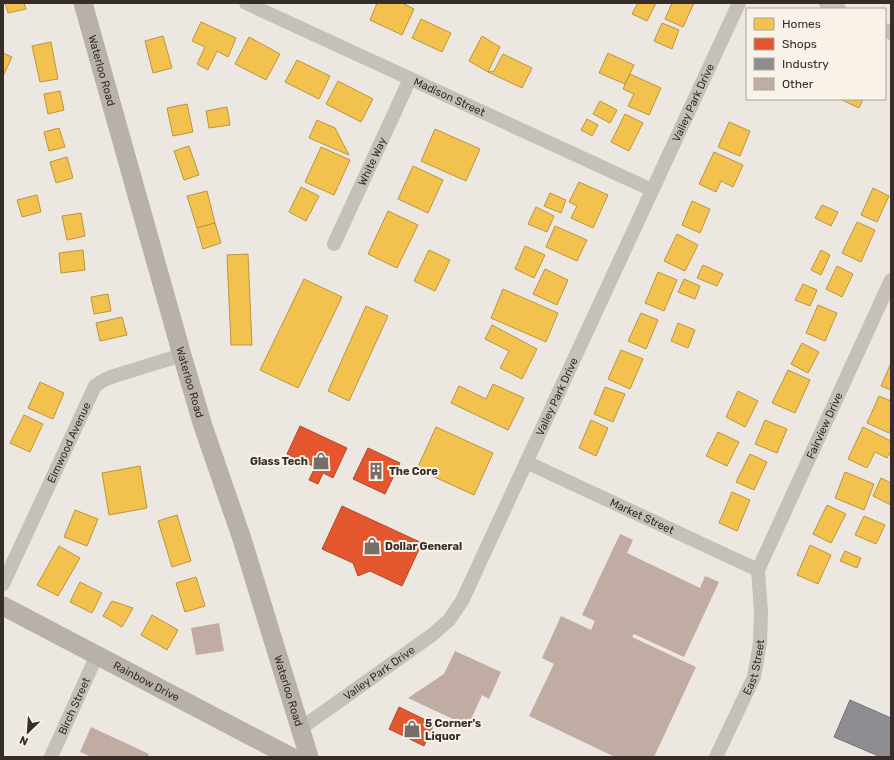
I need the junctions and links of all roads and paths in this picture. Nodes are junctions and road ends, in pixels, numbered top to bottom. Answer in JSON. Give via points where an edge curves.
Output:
{"nodes":[{"id":1,"x":83,"y":3,"type":"edge"},
{"id":2,"x":246,"y":3,"type":"edge"},
{"id":3,"x":739,"y":3,"type":"edge"},
{"id":4,"x":826,"y":3,"type":"edge"},
{"id":5,"x":837,"y":8,"type":"edge"},
{"id":6,"x":410,"y":79,"type":"junction"},
{"id":7,"x":652,"y":190,"type":"junction"},
{"id":8,"x":334,"y":244,"type":"dead end"},
{"id":9,"x":891,"y":280,"type":"edge"},
{"id":10,"x":182,"y":356,"type":"junction"},
{"id":11,"x":526,"y":462,"type":"junction"},
{"id":12,"x":758,"y":570,"type":"junction"},
{"id":13,"x":3,"y":584,"type":"edge"},
{"id":14,"x":3,"y":606,"type":"edge"},
{"id":15,"x":97,"y":655,"type":"junction"},
{"id":16,"x":300,"y":728,"type":"junction"},
{"id":17,"x":51,"y":757,"type":"edge"},
{"id":18,"x":290,"y":757,"type":"edge"},
{"id":19,"x":309,"y":757,"type":"edge"},
{"id":20,"x":716,"y":757,"type":"edge"}],
"edges":[{"from":1,"to":10,"type":"main road","name":"Waterloo Road"},
{"from":2,"to":6,"type":"street","name":"Madison Street"},
{"from":3,"to":7,"type":"street","name":"Valley Park Drive"},
{"from":4,"to":5,"type":"street"},
{"from":6,"to":7,"type":"street","name":"Madison Street"},
{"from":6,"to":8,"type":"street","name":"White Way"},
{"from":7,"to":11,"type":"street","name":"Valley Park Drive"},
{"from":9,"to":12,"type":"street","name":"Fairview Drive"},
{"from":10,"to":13,"type":"street","name":"Elmwood Avenue","via":[[114,376],[95,386]]},
{"from":10,"to":16,"type":"main road","name":"Waterloo Road"},
{"from":11,"to":12,"type":"street","name":"Market Street"},
{"from":11,"to":16,"type":"street","name":"Valley Park Drive","via":[[462,601],[449,620],[418,645]]},
{"from":12,"to":20,"type":"street","name":"East Street","via":[[760,643],[754,677]]},
{"from":14,"to":15,"type":"main road","name":"Rainbow Drive"},
{"from":15,"to":17,"type":"street","name":"Birch Street"},
{"from":15,"to":18,"type":"main road","name":"Rainbow Drive"},
{"from":16,"to":19,"type":"main road","name":"Waterloo Road"}]}
